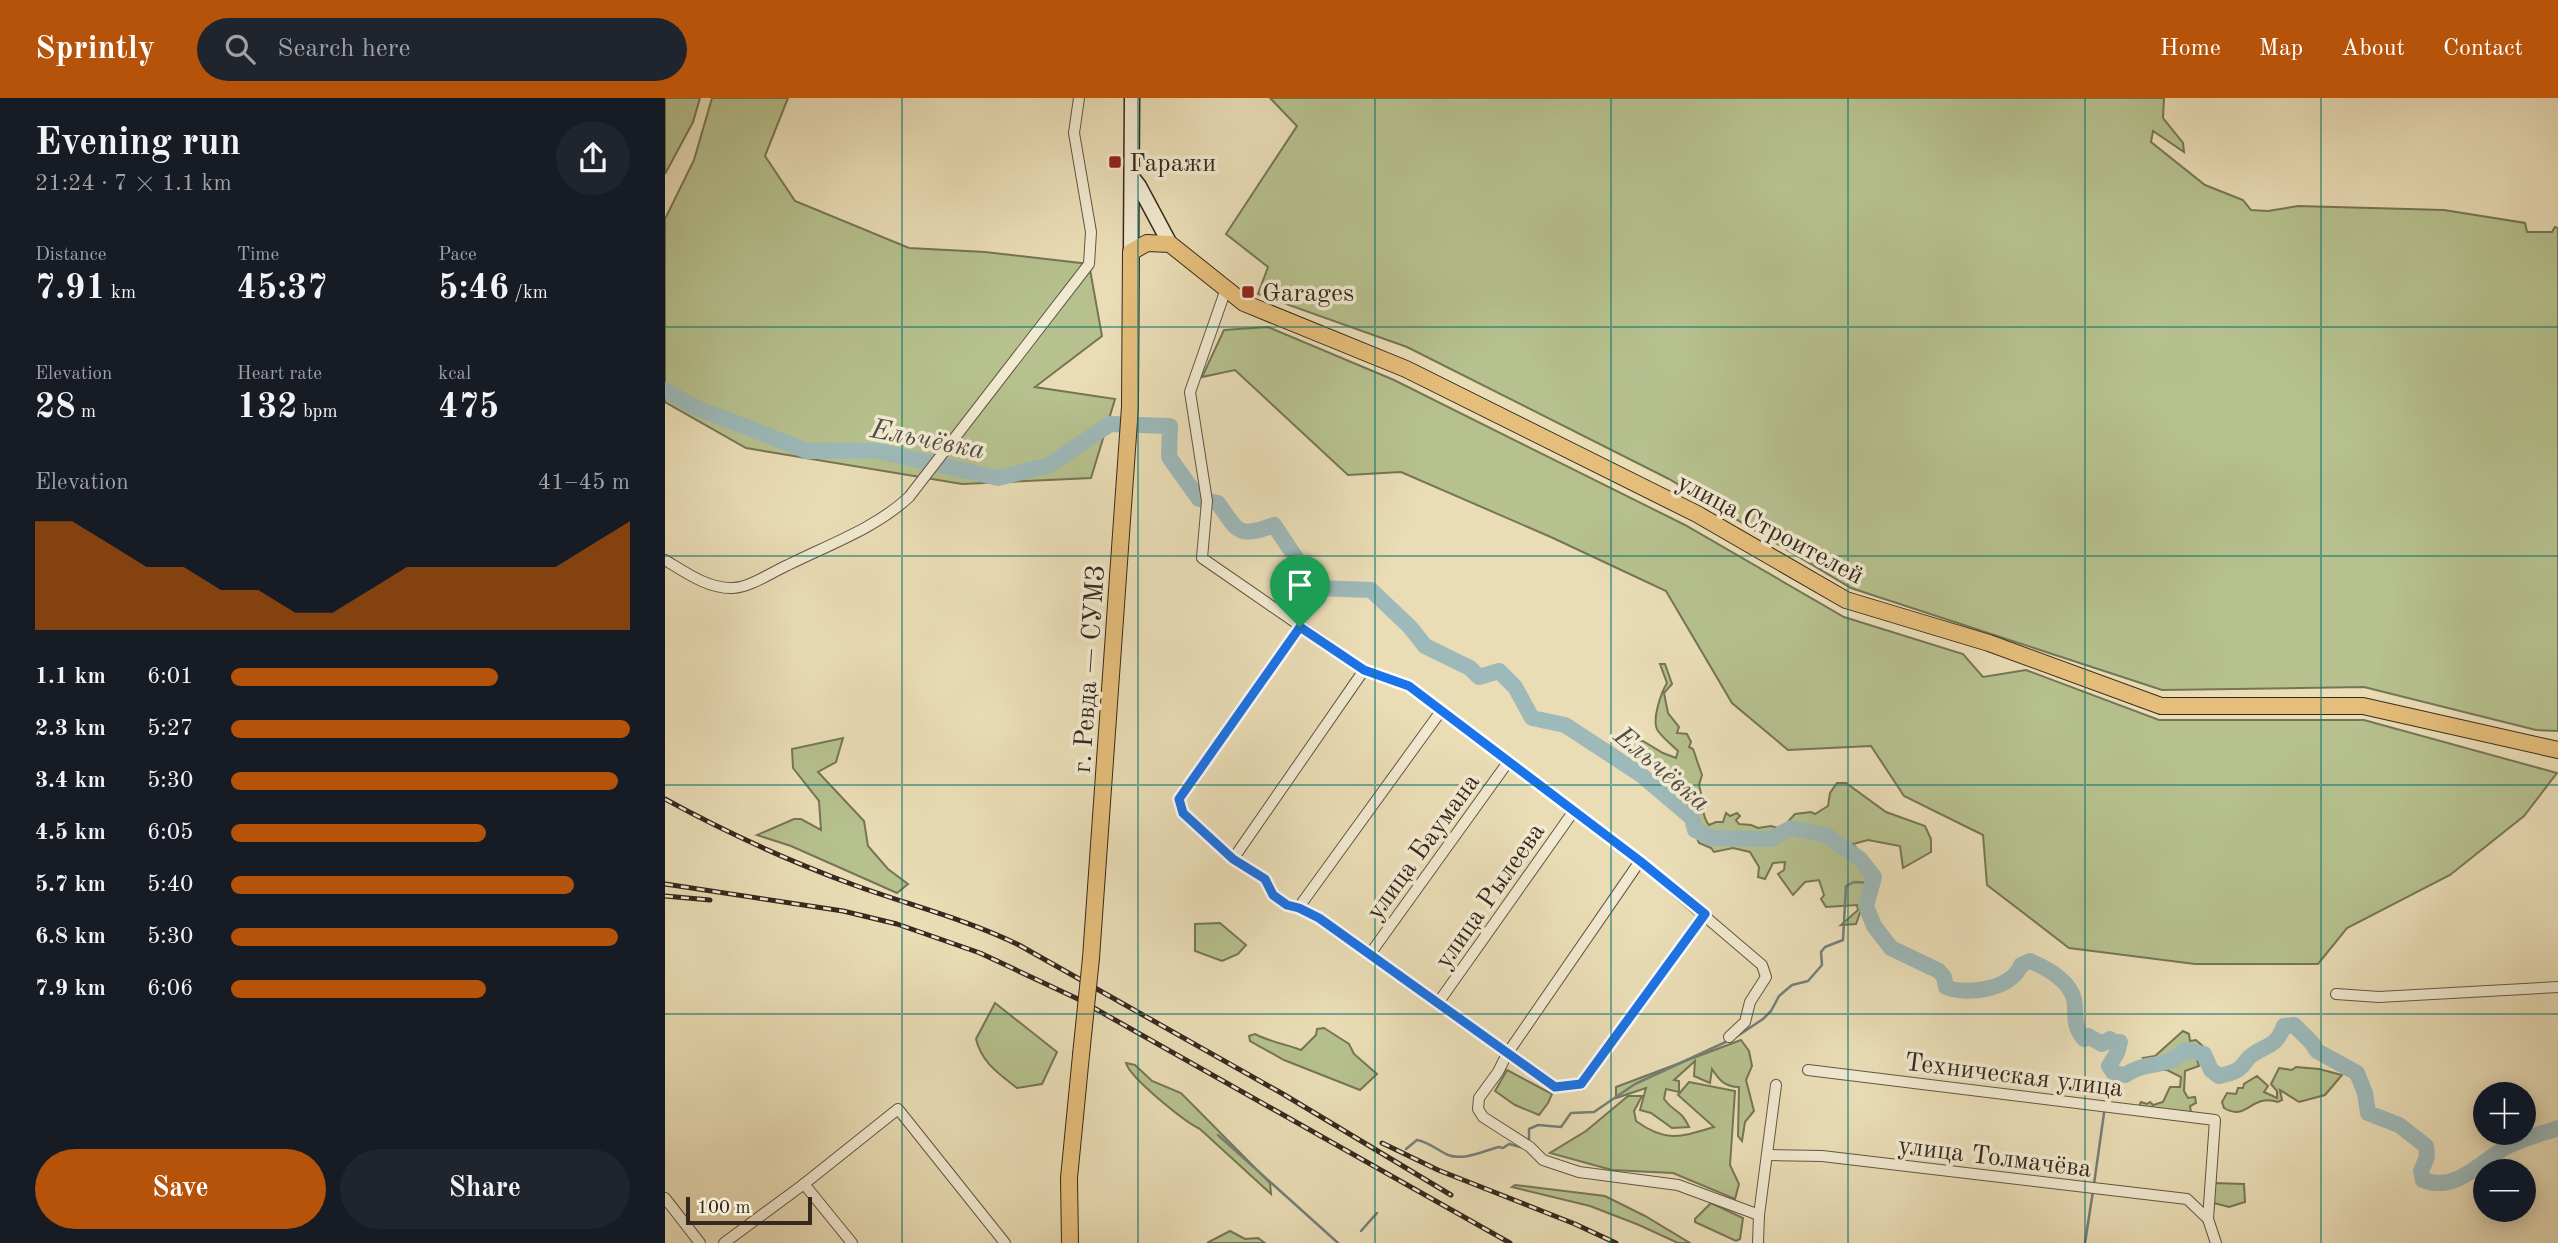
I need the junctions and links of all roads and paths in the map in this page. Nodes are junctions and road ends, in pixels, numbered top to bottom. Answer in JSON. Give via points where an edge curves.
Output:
{"nodes":[{"id":1,"x":1079,"y":98,"type":"edge"},
{"id":2,"x":1132,"y":98,"type":"edge"},
{"id":3,"x":1132,"y":177,"type":"junction"},
{"id":4,"x":1170,"y":244,"type":"junction"},
{"id":5,"x":1131,"y":253,"type":"junction"},
{"id":6,"x":1226,"y":289,"type":"junction"},
{"id":7,"x":665,"y":560,"type":"edge"},
{"id":8,"x":1300,"y":627,"type":"junction"},
{"id":9,"x":1364,"y":670,"type":"junction"},
{"id":10,"x":1441,"y":711,"type":"junction"},
{"id":11,"x":2558,"y":750,"type":"edge"},
{"id":12,"x":1508,"y":762,"type":"junction"},
{"id":13,"x":1573,"y":812,"type":"junction"},
{"id":14,"x":1233,"y":859,"type":"junction"},
{"id":15,"x":1640,"y":861,"type":"junction"},
{"id":16,"x":1299,"y":908,"type":"junction"},
{"id":17,"x":1705,"y":914,"type":"junction"},
{"id":18,"x":1370,"y":954,"type":"junction"},
{"id":19,"x":2558,"y":987,"type":"edge"},
{"id":20,"x":2336,"y":994,"type":"dead end"},
{"id":21,"x":1439,"y":1003,"type":"junction"},
{"id":22,"x":1729,"y":1037,"type":"dead end"},
{"id":23,"x":1507,"y":1054,"type":"junction"},
{"id":24,"x":1808,"y":1070,"type":"dead end"},
{"id":25,"x":1776,"y":1085,"type":"dead end"},
{"id":26,"x":1769,"y":1155,"type":"junction"},
{"id":27,"x":804,"y":1184,"type":"junction"},
{"id":28,"x":665,"y":1198,"type":"edge"},
{"id":29,"x":1759,"y":1215,"type":"junction"},
{"id":30,"x":2208,"y":1219,"type":"junction"},
{"id":31,"x":699,"y":1243,"type":"edge"},
{"id":32,"x":725,"y":1243,"type":"edge"},
{"id":33,"x":852,"y":1243,"type":"edge"},
{"id":34,"x":1005,"y":1243,"type":"edge"},
{"id":35,"x":1070,"y":1243,"type":"edge"},
{"id":36,"x":1758,"y":1243,"type":"edge"},
{"id":37,"x":2216,"y":1243,"type":"edge"}],
"edges":[{"from":1,"to":7,"type":"street","via":[[1074,133],[1091,232],[1089,264],[909,497],[867,525],[734,588],[698,581]]},
{"from":2,"to":3,"type":"street","name":"г. Ревда — СУМЗ"},
{"from":3,"to":4,"type":"street","name":"улица Строителей"},
{"from":3,"to":5,"type":"street","name":"г. Ревда — СУМЗ"},
{"from":4,"to":5,"type":"main road","via":[[1147,243]]},
{"from":4,"to":6,"type":"main road","name":"улица Строителей"},
{"from":5,"to":35,"type":"main road","name":"г. Ревда — СУМЗ","bridge":true,"via":[[1130,407],[1091,958],[1069,1178]]},
{"from":6,"to":8,"type":"street","via":[[1190,392],[1207,501],[1202,558]]},
{"from":6,"to":11,"type":"main road","name":"улица Строителей","via":[[1244,303],[1406,369],[1685,508],[1846,600],[1989,643],[2161,706],[2363,706]]},
{"from":8,"to":9,"type":"street"},
{"from":8,"to":14,"type":"street","via":[[1179,799],[1183,813]]},
{"from":9,"to":10,"type":"street","via":[[1409,686]]},
{"from":9,"to":14,"type":"street"},
{"from":10,"to":12,"type":"street"},
{"from":10,"to":16,"type":"street"},
{"from":12,"to":13,"type":"street"},
{"from":12,"to":18,"type":"street","name":"улица Баумана"},
{"from":13,"to":15,"type":"street"},
{"from":13,"to":21,"type":"street","name":"улица Рылеева"},
{"from":14,"to":16,"type":"street","via":[[1265,879],[1273,895]]},
{"from":15,"to":17,"type":"street"},
{"from":15,"to":23,"type":"street"},
{"from":16,"to":18,"type":"street"},
{"from":17,"to":22,"type":"street","via":[[1766,973],[1745,1022]]},
{"from":17,"to":23,"type":"street","via":[[1581,1084],[1555,1087]]},
{"from":18,"to":21,"type":"street"},
{"from":19,"to":20,"type":"street","via":[[2379,998]]},
{"from":21,"to":23,"type":"street"},
{"from":23,"to":29,"type":"street","via":[[1479,1098],[1478,1109],[1543,1160],[1579,1172],[1678,1185]]},
{"from":24,"to":30,"type":"street","name":"Техническая улица","via":[[2215,1120]]},
{"from":25,"to":26,"type":"street"},
{"from":26,"to":29,"type":"street"},
{"from":26,"to":30,"type":"street","name":"улица Толмачёва","via":[[1822,1156],[2187,1199]]},
{"from":27,"to":32,"type":"street"},
{"from":27,"to":33,"type":"street"},
{"from":27,"to":34,"type":"street","via":[[898,1109]]},
{"from":28,"to":31,"type":"street"},
{"from":29,"to":36,"type":"street"},
{"from":30,"to":37,"type":"street"}]}
